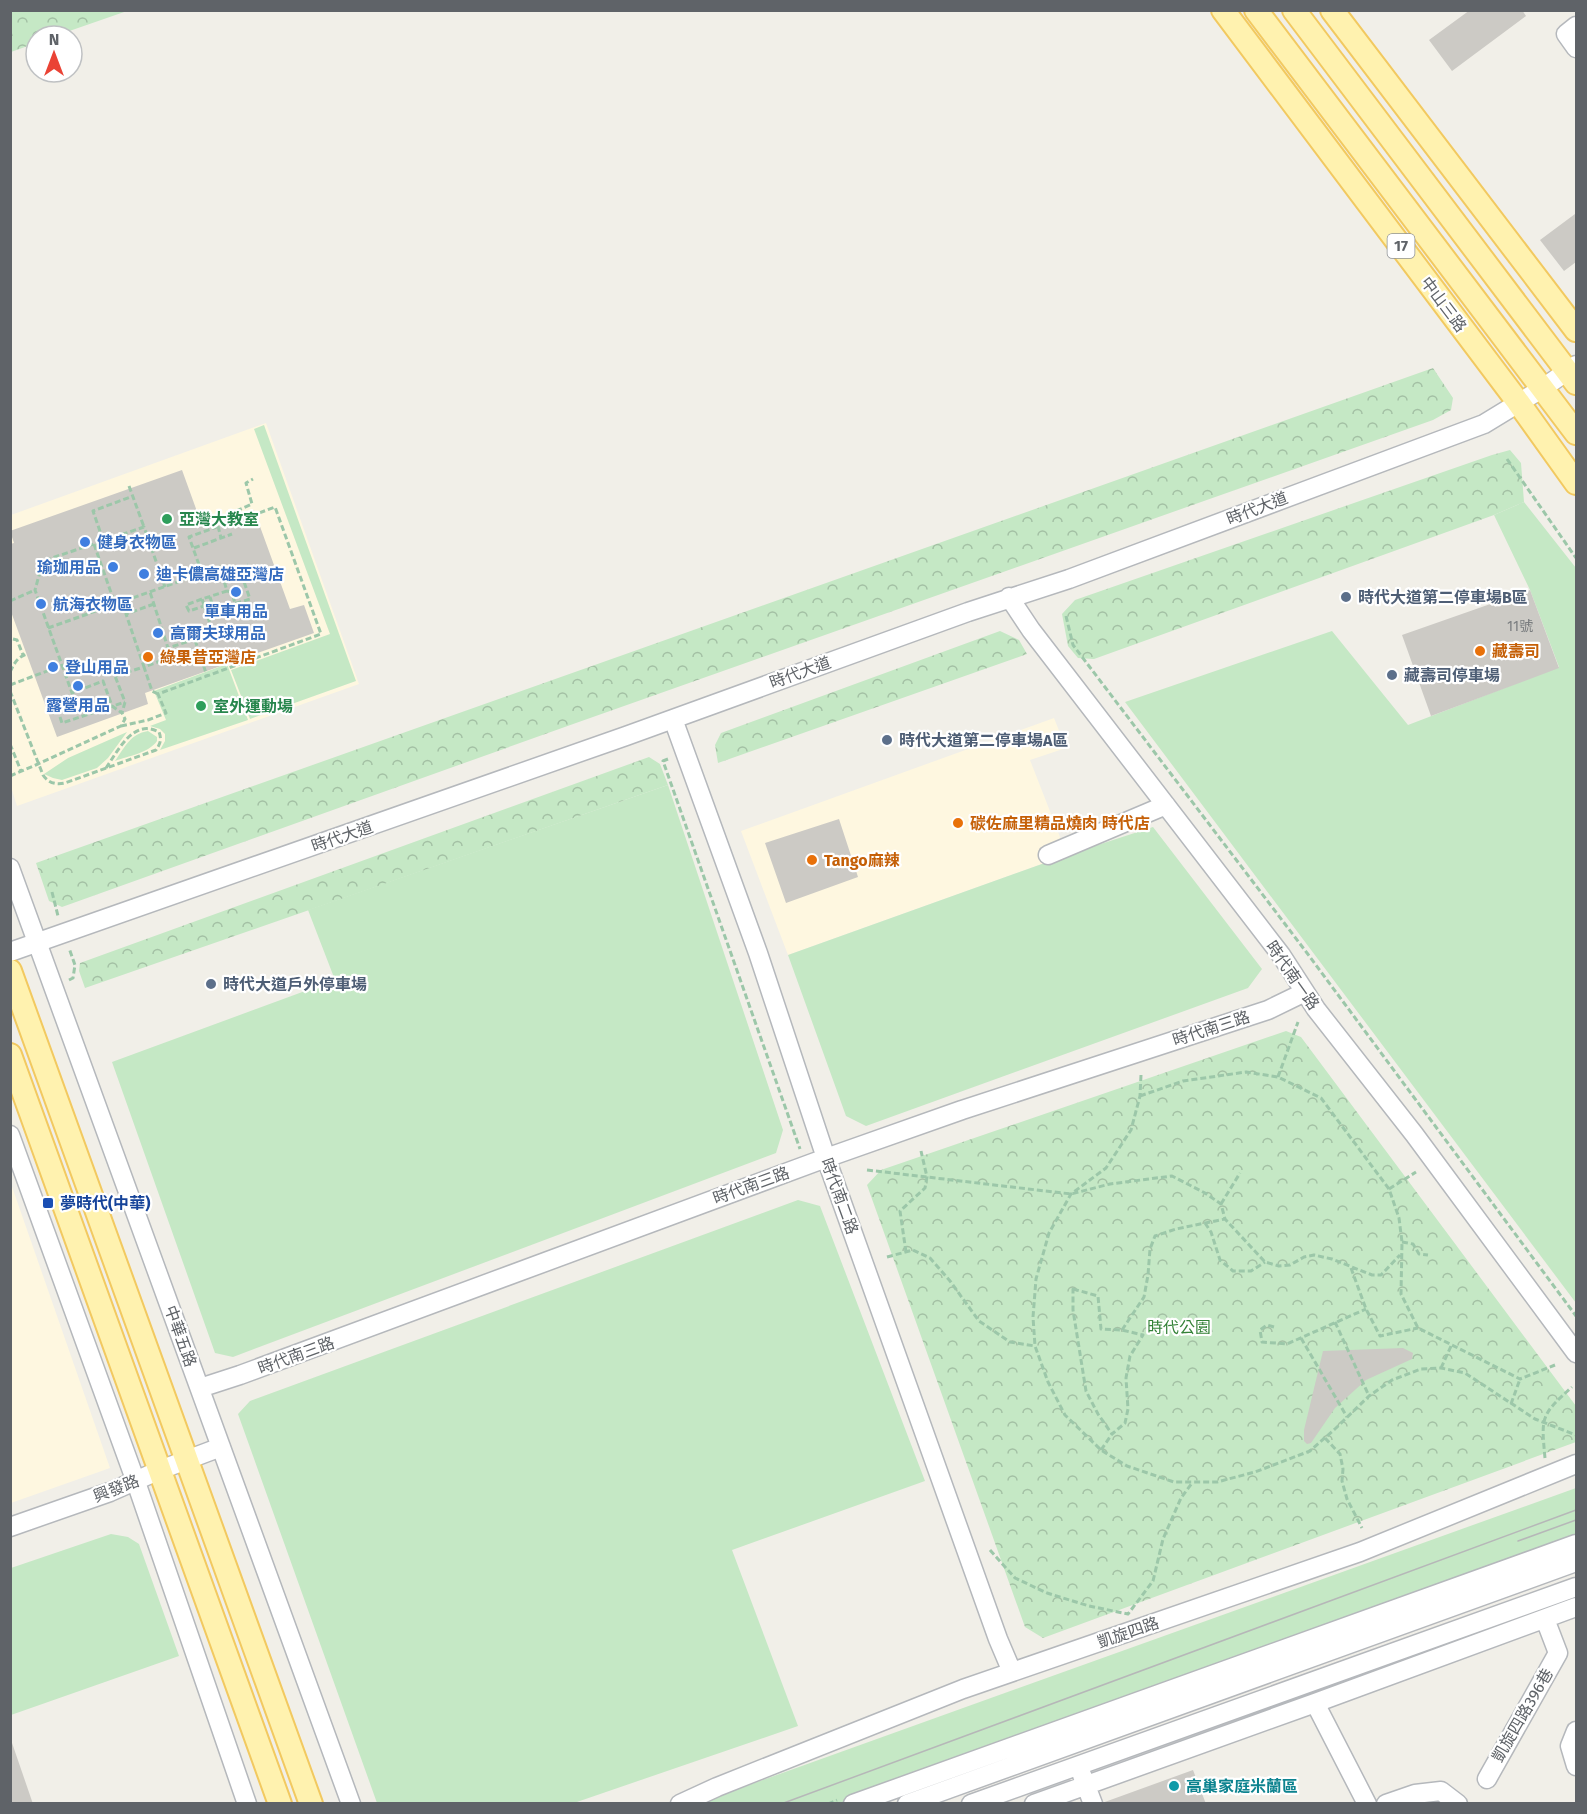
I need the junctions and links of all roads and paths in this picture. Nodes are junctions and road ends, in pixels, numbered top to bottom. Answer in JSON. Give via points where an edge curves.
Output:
{"nodes":[{"id":1,"x":1224,"y":10,"type":"edge"},
{"id":2,"x":1256,"y":10,"type":"edge"},
{"id":3,"x":1294,"y":10,"type":"edge"},
{"id":4,"x":1332,"y":10,"type":"edge"},
{"id":5,"x":1576,"y":26,"type":"edge"},
{"id":6,"x":1576,"y":48,"type":"edge"},
{"id":7,"x":1576,"y":330,"type":"edge"},
{"id":8,"x":1574,"y":373,"type":"edge"},
{"id":9,"x":1543,"y":388,"type":"junction"},
{"id":10,"x":1518,"y":402,"type":"junction"},
{"id":11,"x":1576,"y":433,"type":"edge"},
{"id":12,"x":1508,"y":459,"type":"dead end"},
{"id":13,"x":253,"y":479,"type":"dead end"},
{"id":14,"x":1576,"y":483,"type":"edge"},
{"id":15,"x":129,"y":486,"type":"dead end"},
{"id":16,"x":133,"y":496,"type":"junction"},
{"id":17,"x":243,"y":519,"type":"dead end"},
{"id":18,"x":218,"y":526,"type":"junction"},
{"id":19,"x":144,"y":527,"type":"junction"},
{"id":20,"x":232,"y":534,"type":"dead end"},
{"id":21,"x":221,"y":538,"type":"junction"},
{"id":22,"x":103,"y":540,"type":"junction"},
{"id":23,"x":94,"y":543,"type":"junction"},
{"id":24,"x":194,"y":548,"type":"junction"},
{"id":25,"x":1576,"y":558,"type":"edge"},
{"id":26,"x":248,"y":565,"type":"dead end"},
{"id":27,"x":202,"y":573,"type":"junction"},
{"id":28,"x":222,"y":574,"type":"junction"},
{"id":29,"x":225,"y":582,"type":"junction"},
{"id":30,"x":165,"y":587,"type":"junction"},
{"id":31,"x":35,"y":590,"type":"junction"},
{"id":32,"x":228,"y":591,"type":"junction"},
{"id":33,"x":150,"y":592,"type":"junction"},
{"id":34,"x":210,"y":597,"type":"junction"},
{"id":35,"x":1009,"y":597,"type":"junction"},
{"id":36,"x":202,"y":599,"type":"junction"},
{"id":37,"x":10,"y":601,"type":"edge"},
{"id":38,"x":115,"y":604,"type":"junction"},
{"id":39,"x":154,"y":604,"type":"junction"},
{"id":40,"x":235,"y":604,"type":"junction"},
{"id":41,"x":204,"y":606,"type":"junction"},
{"id":42,"x":1066,"y":616,"type":"dead end"},
{"id":43,"x":48,"y":628,"type":"junction"},
{"id":44,"x":13,"y":639,"type":"dead end"},
{"id":45,"x":195,"y":640,"type":"junction"},
{"id":46,"x":168,"y":648,"type":"junction"},
{"id":47,"x":231,"y":652,"type":"dead end"},
{"id":48,"x":63,"y":665,"type":"junction"},
{"id":49,"x":235,"y":666,"type":"junction"},
{"id":50,"x":12,"y":667,"type":"edge"},
{"id":51,"x":144,"y":667,"type":"junction"},
{"id":52,"x":10,"y":672,"type":"edge"},
{"id":53,"x":207,"y":676,"type":"junction"},
{"id":54,"x":10,"y":685,"type":"edge"},
{"id":55,"x":10,"y":691,"type":"edge"},
{"id":56,"x":158,"y":694,"type":"junction"},
{"id":57,"x":125,"y":702,"type":"junction"},
{"id":58,"x":112,"y":706,"type":"junction"},
{"id":59,"x":18,"y":712,"type":"junction"},
{"id":60,"x":122,"y":713,"type":"junction"},
{"id":61,"x":10,"y":715,"type":"edge"},
{"id":62,"x":60,"y":717,"type":"dead end"},
{"id":63,"x":673,"y":719,"type":"junction"},
{"id":64,"x":121,"y":726,"type":"junction"},
{"id":65,"x":10,"y":744,"type":"edge"},
{"id":66,"x":663,"y":760,"type":"dead end"},
{"id":67,"x":38,"y":765,"type":"junction"},
{"id":68,"x":106,"y":768,"type":"junction"},
{"id":69,"x":21,"y":771,"type":"junction"},
{"id":70,"x":10,"y":776,"type":"edge"},
{"id":71,"x":1166,"y":805,"type":"junction"},
{"id":72,"x":1048,"y":855,"type":"dead end"},
{"id":73,"x":10,"y":868,"type":"edge"},
{"id":74,"x":37,"y":943,"type":"junction"},
{"id":75,"x":10,"y":952,"type":"edge"},
{"id":76,"x":10,"y":971,"type":"edge"},
{"id":77,"x":1305,"y":992,"type":"junction"},
{"id":78,"x":1298,"y":1022,"type":"dead end"},
{"id":79,"x":10,"y":1055,"type":"edge"},
{"id":80,"x":1141,"y":1076,"type":"dead end"},
{"id":81,"x":1278,"y":1077,"type":"junction"},
{"id":82,"x":1140,"y":1096,"type":"junction"},
{"id":83,"x":10,"y":1134,"type":"edge"},
{"id":84,"x":800,"y":1150,"type":"dead end"},
{"id":85,"x":921,"y":1151,"type":"dead end"},
{"id":86,"x":826,"y":1158,"type":"junction"},
{"id":87,"x":867,"y":1170,"type":"dead end"},
{"id":88,"x":1416,"y":1172,"type":"dead end"},
{"id":89,"x":1240,"y":1173,"type":"dead end"},
{"id":90,"x":927,"y":1177,"type":"junction"},
{"id":91,"x":1389,"y":1189,"type":"junction"},
{"id":92,"x":1071,"y":1194,"type":"junction"},
{"id":93,"x":1221,"y":1204,"type":"junction"},
{"id":94,"x":1225,"y":1219,"type":"junction"},
{"id":95,"x":1205,"y":1223,"type":"junction"},
{"id":96,"x":1402,"y":1242,"type":"junction"},
{"id":97,"x":906,"y":1252,"type":"junction"},
{"id":98,"x":1401,"y":1254,"type":"junction"},
{"id":99,"x":1428,"y":1255,"type":"dead end"},
{"id":100,"x":886,"y":1257,"type":"dead end"},
{"id":101,"x":1265,"y":1262,"type":"junction"},
{"id":102,"x":1351,"y":1268,"type":"junction"},
{"id":103,"x":1366,"y":1309,"type":"junction"},
{"id":104,"x":1576,"y":1316,"type":"edge"},
{"id":105,"x":1335,"y":1322,"type":"junction"},
{"id":106,"x":1274,"y":1326,"type":"dead end"},
{"id":107,"x":1418,"y":1328,"type":"junction"},
{"id":108,"x":1122,"y":1330,"type":"junction"},
{"id":109,"x":1301,"y":1338,"type":"junction"},
{"id":110,"x":1452,"y":1344,"type":"junction"},
{"id":111,"x":1035,"y":1346,"type":"junction"},
{"id":112,"x":1576,"y":1353,"type":"edge"},
{"id":113,"x":1556,"y":1365,"type":"dead end"},
{"id":114,"x":1441,"y":1368,"type":"junction"},
{"id":115,"x":1520,"y":1379,"type":"junction"},
{"id":116,"x":1572,"y":1387,"type":"dead end"},
{"id":117,"x":200,"y":1388,"type":"junction"},
{"id":118,"x":1369,"y":1396,"type":"junction"},
{"id":119,"x":1511,"y":1404,"type":"junction"},
{"id":120,"x":1347,"y":1417,"type":"junction"},
{"id":121,"x":1543,"y":1422,"type":"junction"},
{"id":122,"x":1112,"y":1434,"type":"junction"},
{"id":123,"x":1576,"y":1435,"type":"edge"},
{"id":124,"x":1325,"y":1438,"type":"junction"},
{"id":125,"x":221,"y":1448,"type":"junction"},
{"id":126,"x":1101,"y":1450,"type":"junction"},
{"id":127,"x":187,"y":1460,"type":"junction"},
{"id":128,"x":1545,"y":1461,"type":"dead end"},
{"id":129,"x":1576,"y":1464,"type":"edge"},
{"id":130,"x":160,"y":1470,"type":"junction"},
{"id":131,"x":136,"y":1482,"type":"junction"},
{"id":132,"x":1192,"y":1482,"type":"junction"},
{"id":133,"x":10,"y":1527,"type":"edge"},
{"id":134,"x":1362,"y":1528,"type":"dead end"},
{"id":135,"x":1576,"y":1544,"type":"edge"},
{"id":136,"x":990,"y":1550,"type":"dead end"},
{"id":137,"x":1576,"y":1562,"type":"edge"},
{"id":138,"x":1576,"y":1587,"type":"edge"},
{"id":139,"x":1576,"y":1607,"type":"edge"},
{"id":140,"x":1545,"y":1619,"type":"junction"},
{"id":141,"x":1012,"y":1672,"type":"junction"},
{"id":142,"x":1315,"y":1703,"type":"junction"},
{"id":143,"x":1576,"y":1731,"type":"edge"},
{"id":144,"x":1067,"y":1736,"type":"junction"},
{"id":145,"x":1078,"y":1765,"type":"junction"},
{"id":146,"x":1576,"y":1766,"type":"edge"},
{"id":147,"x":1487,"y":1779,"type":"dead end"},
{"id":148,"x":1086,"y":1785,"type":"junction"},
{"id":149,"x":247,"y":1803,"type":"edge"},
{"id":150,"x":280,"y":1803,"type":"edge"},
{"id":151,"x":311,"y":1803,"type":"edge"},
{"id":152,"x":351,"y":1803,"type":"edge"},
{"id":153,"x":685,"y":1803,"type":"edge"},
{"id":154,"x":853,"y":1803,"type":"edge"},
{"id":155,"x":908,"y":1803,"type":"edge"},
{"id":156,"x":971,"y":1803,"type":"edge"},
{"id":157,"x":1034,"y":1803,"type":"edge"},
{"id":158,"x":1093,"y":1803,"type":"edge"},
{"id":159,"x":1366,"y":1803,"type":"edge"},
{"id":160,"x":1386,"y":1803,"type":"edge"},
{"id":161,"x":1458,"y":1803,"type":"edge"}],
"edges":[{"from":1,"to":10,"type":"main road","name":"中山三路","number":"17"},
{"from":2,"to":9,"type":"main road","name":"中山三路","number":"17"},
{"from":3,"to":8,"type":"main road"},
{"from":4,"to":7,"type":"main road"},
{"from":5,"to":6,"type":"street","via":[[1566,34]]},
{"from":8,"to":9,"type":"street","name":"時代大道"},
{"from":9,"to":10,"type":"street","name":"時代大道"},
{"from":9,"to":11,"type":"main road","name":"中山三路","number":"17"},
{"from":10,"to":14,"type":"main road","name":"中山三路","number":"17"},
{"from":10,"to":35,"type":"street","name":"時代大道","via":[[1484,424],[1080,575]]},
{"from":12,"to":25,"type":"path"},
{"from":13,"to":18,"type":"path","via":[[246,483],[252,504],[234,512],[236,520]]},
{"from":15,"to":16,"type":"path"},
{"from":16,"to":19,"type":"path"},
{"from":16,"to":22,"type":"path","via":[[93,511]]},
{"from":17,"to":49,"type":"path","via":[[275,507],[321,634]]},
{"from":18,"to":21,"type":"path"},
{"from":18,"to":24,"type":"path","via":[[189,537]]},
{"from":19,"to":22,"type":"path"},
{"from":19,"to":30,"type":"path"},
{"from":20,"to":21,"type":"path"},
{"from":21,"to":24,"type":"path"},
{"from":22,"to":23,"type":"path"},
{"from":23,"to":31,"type":"path","via":[[43,561]]},
{"from":23,"to":38,"type":"path"},
{"from":24,"to":27,"type":"path"},
{"from":26,"to":28,"type":"path"},
{"from":27,"to":28,"type":"path","via":[[220,567]]},
{"from":27,"to":30,"type":"path"},
{"from":28,"to":29,"type":"path"},
{"from":29,"to":32,"type":"path"},
{"from":29,"to":40,"type":"path","via":[[242,576],[250,599]]},
{"from":30,"to":33,"type":"path"},
{"from":31,"to":37,"type":"path"},
{"from":31,"to":43,"type":"path"},
{"from":32,"to":34,"type":"path"},
{"from":32,"to":40,"type":"path","via":[[232,592]]},
{"from":33,"to":38,"type":"path"},
{"from":33,"to":39,"type":"path"},
{"from":34,"to":36,"type":"path"},
{"from":34,"to":40,"type":"path","via":[[214,610]]},
{"from":35,"to":63,"type":"street","name":"時代大道"},
{"from":35,"to":71,"type":"street","name":"時代南一路"},
{"from":36,"to":41,"type":"path"},
{"from":36,"to":41,"type":"path","via":[[186,605],[189,611]]},
{"from":38,"to":43,"type":"path"},
{"from":39,"to":46,"type":"path"},
{"from":39,"to":51,"type":"path","via":[[126,614]]},
{"from":41,"to":45,"type":"path","via":[[213,633]]},
{"from":42,"to":104,"type":"path","via":[[1073,645]]},
{"from":43,"to":48,"type":"path"},
{"from":44,"to":50,"type":"path","via":[[25,655]]},
{"from":45,"to":46,"type":"path"},
{"from":45,"to":53,"type":"path"},
{"from":46,"to":51,"type":"path","via":[[171,657]]},
{"from":47,"to":49,"type":"path"},
{"from":48,"to":54,"type":"path"},
{"from":48,"to":58,"type":"path","via":[[72,693],[103,681]]},
{"from":49,"to":53,"type":"path"},
{"from":50,"to":52,"type":"path"},
{"from":51,"to":56,"type":"path","via":[[152,691]]},
{"from":51,"to":57,"type":"path","via":[[115,676]]},
{"from":53,"to":56,"type":"path"},
{"from":55,"to":59,"type":"path"},
{"from":56,"to":64,"type":"path","via":[[166,712]]},
{"from":57,"to":58,"type":"path"},
{"from":57,"to":60,"type":"path"},
{"from":58,"to":60,"type":"path"},
{"from":58,"to":62,"type":"path","via":[[62,723]]},
{"from":59,"to":61,"type":"path"},
{"from":59,"to":67,"type":"path"},
{"from":60,"to":64,"type":"path","via":[[125,719]]},
{"from":63,"to":74,"type":"street","name":"時代大道"},
{"from":63,"to":86,"type":"street","name":"時代南二路","via":[[758,953]]},
{"from":64,"to":67,"type":"path"},
{"from":65,"to":69,"type":"path"},
{"from":66,"to":84,"type":"path"},
{"from":67,"to":68,"type":"path","via":[[46,780],[58,784]]},
{"from":67,"to":69,"type":"path"},
{"from":68,"to":68,"type":"path","via":[[156,750],[160,745],[159,732],[148,729],[131,734]]},
{"from":69,"to":70,"type":"path"},
{"from":71,"to":72,"type":"street"},
{"from":71,"to":77,"type":"street","name":"時代南一路"},
{"from":73,"to":74,"type":"street","name":"中華五路"},
{"from":74,"to":75,"type":"street","name":"時代大道"},
{"from":74,"to":117,"type":"street","name":"中華五路"},
{"from":76,"to":127,"type":"main road"},
{"from":77,"to":86,"type":"street","name":"時代南三路","via":[[1268,1010]]},
{"from":77,"to":112,"type":"street","name":"時代南一路"},
{"from":78,"to":81,"type":"path"},
{"from":79,"to":130,"type":"main road"},
{"from":80,"to":82,"type":"path"},
{"from":81,"to":82,"type":"path","via":[[1246,1072],[1183,1081]]},
{"from":81,"to":91,"type":"path","via":[[1321,1098]]},
{"from":82,"to":92,"type":"path","via":[[1131,1130],[1106,1168]]},
{"from":83,"to":131,"type":"street"},
{"from":85,"to":90,"type":"path"},
{"from":86,"to":117,"type":"street","name":"時代南三路"},
{"from":86,"to":141,"type":"street","name":"時代南二路"},
{"from":87,"to":90,"type":"path"},
{"from":88,"to":91,"type":"path"},
{"from":89,"to":93,"type":"path"},
{"from":90,"to":92,"type":"path"},
{"from":90,"to":97,"type":"path","via":[[926,1188],[900,1211]]},
{"from":91,"to":96,"type":"path"},
{"from":92,"to":93,"type":"path","via":[[1110,1184],[1172,1176]]},
{"from":92,"to":111,"type":"path","via":[[1049,1233],[1036,1279]]},
{"from":93,"to":94,"type":"path"},
{"from":94,"to":95,"type":"path"},
{"from":94,"to":101,"type":"path"},
{"from":95,"to":101,"type":"path","via":[[1220,1260],[1233,1271],[1251,1272]]},
{"from":95,"to":108,"type":"path","via":[[1155,1236],[1144,1297]]},
{"from":96,"to":98,"type":"path"},
{"from":96,"to":99,"type":"path","via":[[1413,1244],[1419,1254]]},
{"from":97,"to":100,"type":"path"},
{"from":97,"to":111,"type":"path","via":[[913,1250],[930,1258],[979,1321],[1010,1342]]},
{"from":98,"to":102,"type":"path","via":[[1381,1275]]},
{"from":98,"to":107,"type":"path","via":[[1401,1294]]},
{"from":101,"to":102,"type":"path","via":[[1290,1265],[1314,1255]]},
{"from":102,"to":103,"type":"path"},
{"from":103,"to":105,"type":"path"},
{"from":103,"to":107,"type":"path","via":[[1380,1336]]},
{"from":105,"to":109,"type":"path"},
{"from":105,"to":118,"type":"path"},
{"from":106,"to":109,"type":"path","via":[[1260,1330],[1262,1342],[1287,1344]]},
{"from":107,"to":110,"type":"path"},
{"from":108,"to":122,"type":"path","via":[[1143,1335],[1130,1356],[1125,1424]]},
{"from":108,"to":122,"type":"path","via":[[1101,1329],[1098,1296],[1073,1289],[1086,1391]]},
{"from":109,"to":120,"type":"path"},
{"from":110,"to":114,"type":"path"},
{"from":110,"to":115,"type":"path"},
{"from":111,"to":126,"type":"path","via":[[1065,1415]]},
{"from":113,"to":115,"type":"path"},
{"from":114,"to":118,"type":"path","via":[[1421,1369],[1392,1380]]},
{"from":114,"to":119,"type":"path","via":[[1465,1373]]},
{"from":115,"to":119,"type":"path"},
{"from":116,"to":121,"type":"path","via":[[1550,1408]]},
{"from":117,"to":125,"type":"street","name":"中華五路"},
{"from":118,"to":120,"type":"path"},
{"from":119,"to":121,"type":"path"},
{"from":120,"to":124,"type":"path"},
{"from":121,"to":123,"type":"path"},
{"from":121,"to":128,"type":"path"},
{"from":122,"to":126,"type":"path"},
{"from":124,"to":132,"type":"path","via":[[1310,1451],[1255,1472],[1217,1482]]},
{"from":124,"to":134,"type":"path","via":[[1340,1454],[1347,1499]]},
{"from":125,"to":127,"type":"street","name":"興發路"},
{"from":125,"to":152,"type":"street","name":"中華五路"},
{"from":126,"to":132,"type":"path","via":[[1127,1466],[1174,1482]]},
{"from":127,"to":130,"type":"street","name":"興發路"},
{"from":127,"to":151,"type":"main road"},
{"from":129,"to":141,"type":"street","name":"凱旋四路","via":[[1360,1552]]},
{"from":130,"to":131,"type":"street","name":"興發路"},
{"from":130,"to":150,"type":"main road"},
{"from":131,"to":133,"type":"street","name":"興發路"},
{"from":131,"to":149,"type":"street"},
{"from":132,"to":136,"type":"path","via":[[1162,1539],[1153,1581],[1128,1614],[1047,1593],[1015,1578]]},
{"from":135,"to":144,"type":"street"},
{"from":137,"to":144,"type":"street"},
{"from":138,"to":145,"type":"street"},
{"from":139,"to":140,"type":"street"},
{"from":140,"to":142,"type":"street"},
{"from":140,"to":147,"type":"street","name":"凱旋四路396巷","via":[[1558,1653]]},
{"from":141,"to":153,"type":"street","name":"凱旋四路"},
{"from":142,"to":148,"type":"street"},
{"from":142,"to":159,"type":"street"},
{"from":143,"to":146,"type":"street","via":[[1570,1746]]},
{"from":144,"to":145,"type":"street"},
{"from":144,"to":154,"type":"street"},
{"from":144,"to":155,"type":"street"},
{"from":145,"to":148,"type":"street"},
{"from":145,"to":156,"type":"street"},
{"from":148,"to":157,"type":"street"},
{"from":148,"to":158,"type":"street"},
{"from":160,"to":161,"type":"street","via":[[1441,1791]]}]}
